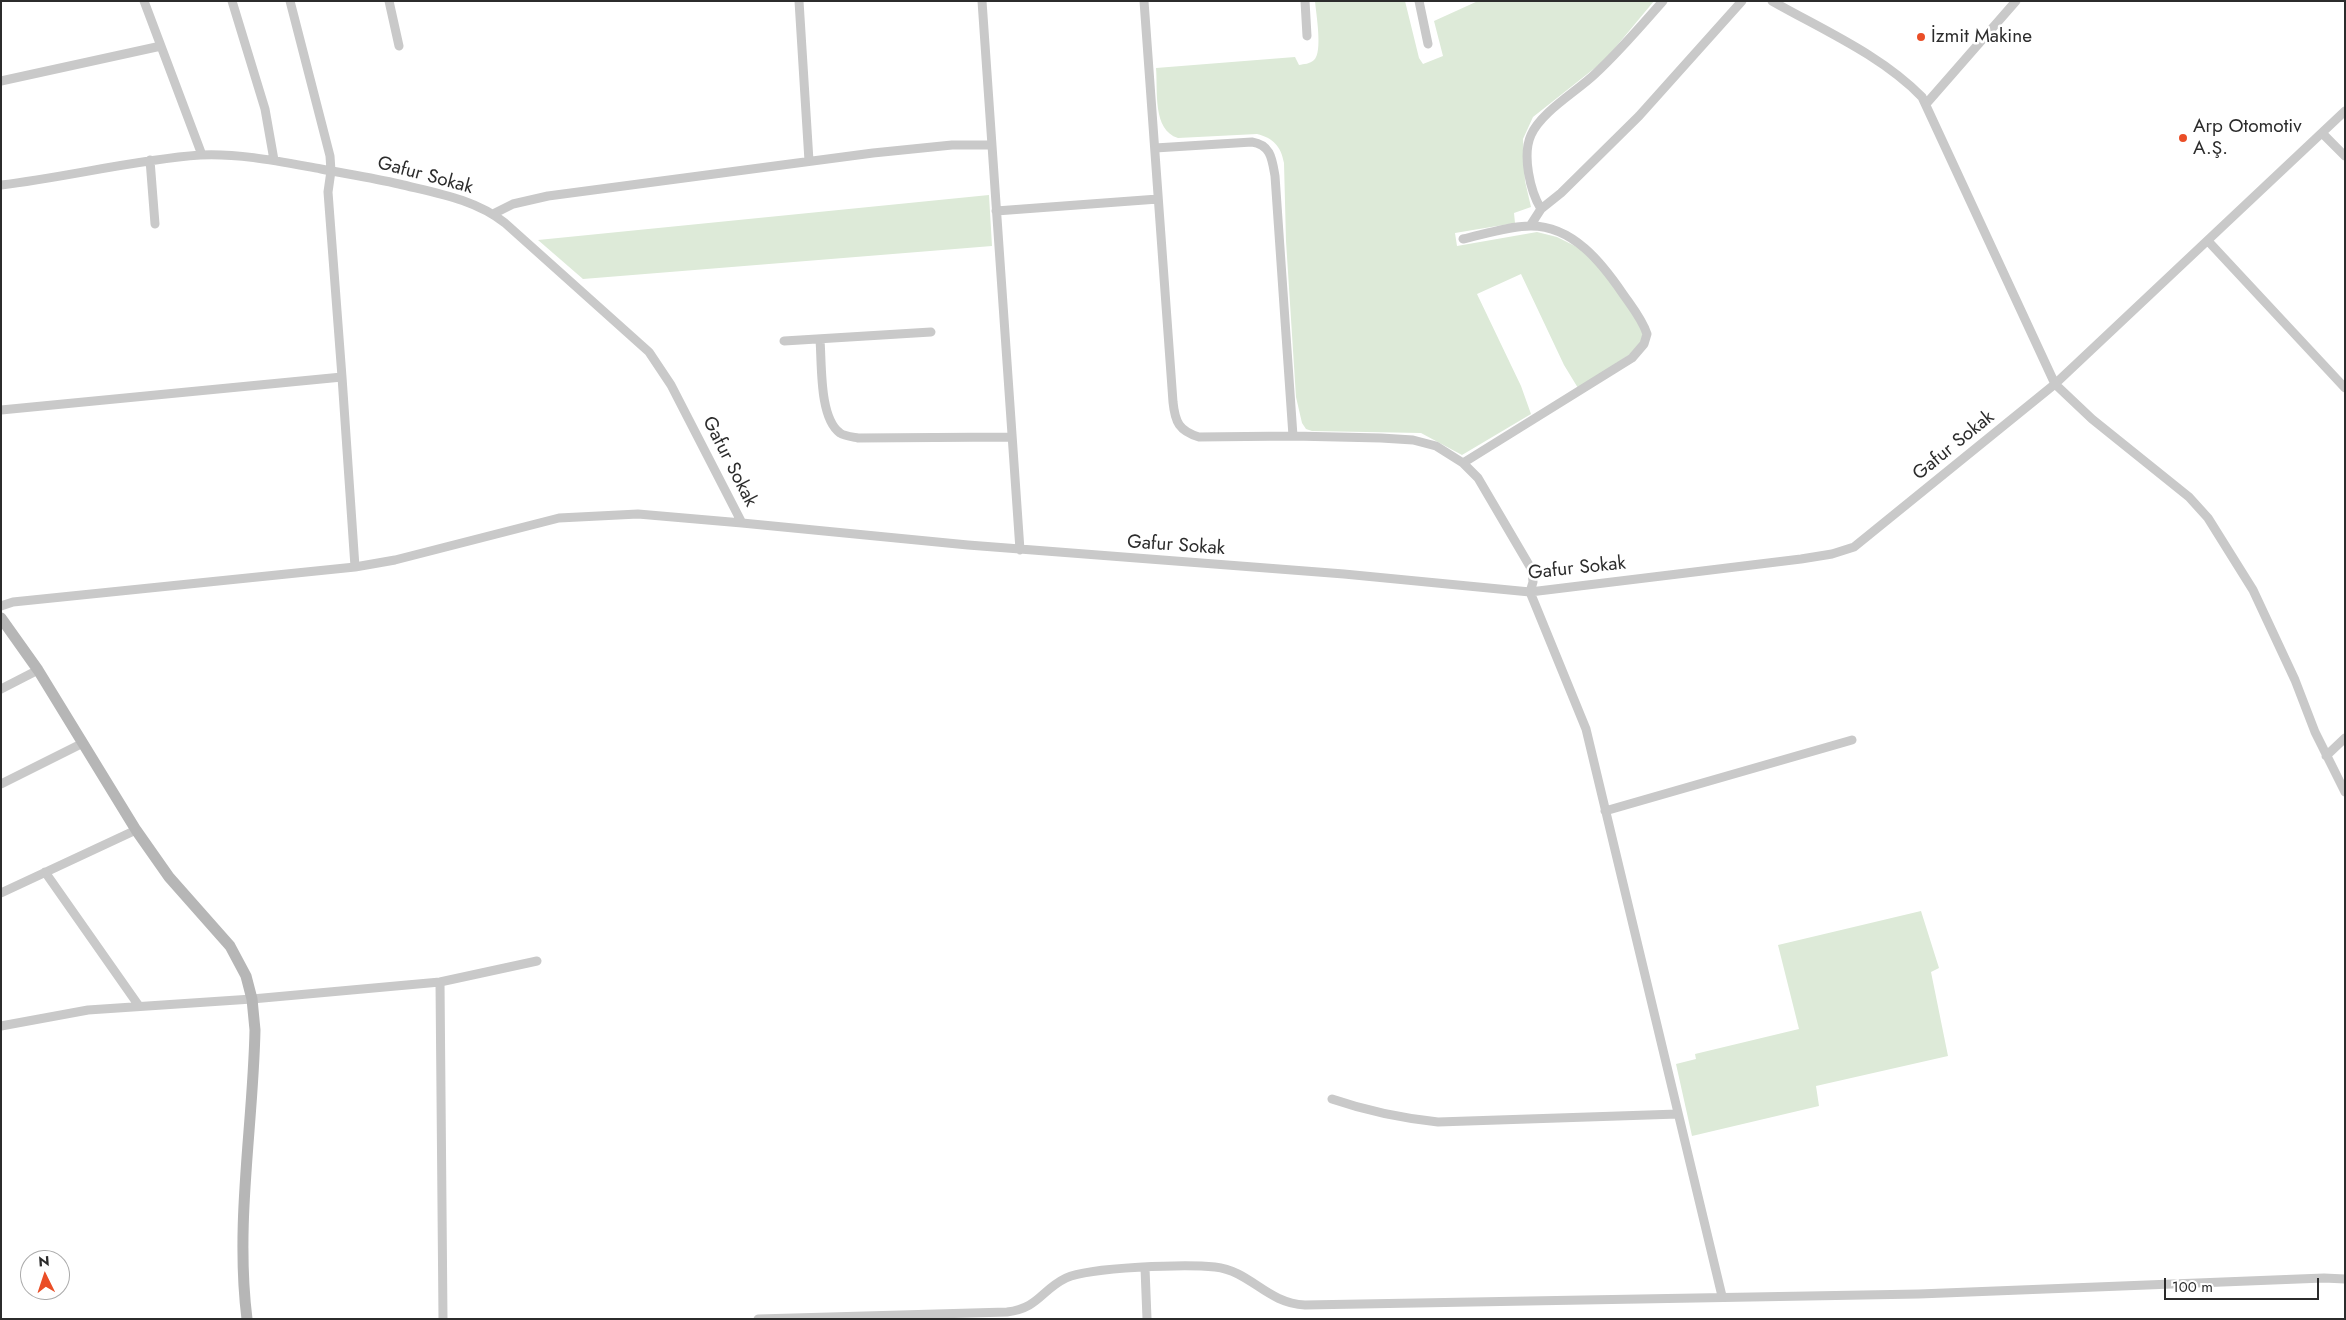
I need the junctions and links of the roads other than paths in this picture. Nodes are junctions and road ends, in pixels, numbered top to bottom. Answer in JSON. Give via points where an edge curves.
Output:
{"nodes":[{"id":1,"x":144,"y":1,"type":"edge"},
{"id":2,"x":232,"y":1,"type":"edge"},
{"id":3,"x":290,"y":1,"type":"edge"},
{"id":4,"x":389,"y":1,"type":"edge"},
{"id":5,"x":799,"y":1,"type":"edge"},
{"id":6,"x":982,"y":1,"type":"edge"},
{"id":7,"x":1144,"y":1,"type":"edge"},
{"id":8,"x":1305,"y":1,"type":"edge"},
{"id":9,"x":1419,"y":1,"type":"edge"},
{"id":10,"x":1663,"y":1,"type":"edge"},
{"id":11,"x":1742,"y":1,"type":"edge"},
{"id":12,"x":1772,"y":1,"type":"edge"},
{"id":13,"x":2016,"y":1,"type":"edge"},
{"id":14,"x":1307,"y":36,"type":"dead end"},
{"id":15,"x":1428,"y":44,"type":"dead end"},
{"id":16,"x":161,"y":46,"type":"junction"},
{"id":17,"x":399,"y":46,"type":"dead end"},
{"id":18,"x":1,"y":81,"type":"edge"},
{"id":19,"x":1926,"y":104,"type":"junction"},
{"id":20,"x":2345,"y":111,"type":"edge"},
{"id":21,"x":2322,"y":132,"type":"junction"},
{"id":22,"x":992,"y":144,"type":"junction"},
{"id":23,"x":1155,"y":148,"type":"junction"},
{"id":24,"x":202,"y":155,"type":"junction"},
{"id":25,"x":2345,"y":156,"type":"edge"},
{"id":26,"x":150,"y":160,"type":"junction"},
{"id":27,"x":274,"y":160,"type":"junction"},
{"id":28,"x":809,"y":161,"type":"junction"},
{"id":29,"x":331,"y":171,"type":"junction"},
{"id":30,"x":1,"y":185,"type":"edge"},
{"id":31,"x":1158,"y":200,"type":"junction"},
{"id":32,"x":1541,"y":210,"type":"junction"},
{"id":33,"x":996,"y":211,"type":"junction"},
{"id":34,"x":493,"y":214,"type":"junction"},
{"id":35,"x":154,"y":224,"type":"dead end"},
{"id":36,"x":1530,"y":226,"type":"junction"},
{"id":37,"x":1463,"y":238,"type":"dead end"},
{"id":38,"x":2208,"y":241,"type":"junction"},
{"id":39,"x":931,"y":332,"type":"dead end"},
{"id":40,"x":820,"y":340,"type":"junction"},
{"id":41,"x":784,"y":341,"type":"dead end"},
{"id":42,"x":342,"y":377,"type":"junction"},
{"id":43,"x":2055,"y":384,"type":"junction"},
{"id":44,"x":2345,"y":388,"type":"edge"},
{"id":45,"x":1,"y":410,"type":"edge"},
{"id":46,"x":1293,"y":436,"type":"junction"},
{"id":47,"x":1012,"y":437,"type":"junction"},
{"id":48,"x":1463,"y":463,"type":"junction"},
{"id":49,"x":742,"y":523,"type":"junction"},
{"id":50,"x":1020,"y":550,"type":"junction"},
{"id":51,"x":355,"y":567,"type":"junction"},
{"id":52,"x":1530,"y":592,"type":"junction"},
{"id":53,"x":1,"y":606,"type":"edge"},
{"id":54,"x":1,"y":618,"type":"edge"},
{"id":55,"x":38,"y":670,"type":"junction"},
{"id":56,"x":1,"y":689,"type":"edge"},
{"id":57,"x":2345,"y":738,"type":"edge"},
{"id":58,"x":1852,"y":740,"type":"dead end"},
{"id":59,"x":83,"y":743,"type":"junction"},
{"id":60,"x":2326,"y":756,"type":"junction"},
{"id":61,"x":1,"y":784,"type":"edge"},
{"id":62,"x":2345,"y":792,"type":"edge"},
{"id":63,"x":1605,"y":811,"type":"junction"},
{"id":64,"x":136,"y":830,"type":"junction"},
{"id":65,"x":45,"y":872,"type":"junction"},
{"id":66,"x":1,"y":893,"type":"edge"},
{"id":67,"x":537,"y":961,"type":"dead end"},
{"id":68,"x":440,"y":982,"type":"junction"},
{"id":69,"x":252,"y":999,"type":"junction"},
{"id":70,"x":139,"y":1006,"type":"junction"},
{"id":71,"x":1,"y":1026,"type":"edge"},
{"id":72,"x":1332,"y":1099,"type":"dead end"},
{"id":73,"x":1678,"y":1114,"type":"junction"},
{"id":74,"x":1145,"y":1268,"type":"junction"},
{"id":75,"x":2345,"y":1279,"type":"edge"},
{"id":76,"x":1722,"y":1296,"type":"junction"},
{"id":77,"x":247,"y":1319,"type":"edge"},
{"id":78,"x":443,"y":1319,"type":"edge"},
{"id":79,"x":758,"y":1319,"type":"edge"},
{"id":80,"x":1147,"y":1319,"type":"edge"}],
"edges":[{"from":1,"to":16,"type":"street"},
{"from":2,"to":27,"type":"street","via":[[264,109]]},
{"from":3,"to":29,"type":"street","via":[[327,138]]},
{"from":4,"to":17,"type":"street"},
{"from":5,"to":28,"type":"street"},
{"from":6,"to":22,"type":"street"},
{"from":7,"to":23,"type":"street"},
{"from":8,"to":14,"type":"street"},
{"from":9,"to":15,"type":"street"},
{"from":10,"to":32,"type":"street","via":[[1595,74],[1533,130],[1527,159]]},
{"from":11,"to":32,"type":"street","via":[[1639,116]]},
{"from":12,"to":19,"type":"street","via":[[1881,63],[1909,84]]},
{"from":13,"to":19,"type":"street"},
{"from":16,"to":18,"type":"street"},
{"from":16,"to":24,"type":"street"},
{"from":19,"to":43,"type":"street"},
{"from":20,"to":21,"type":"street","name":"Gafur Sokak"},
{"from":21,"to":25,"type":"street"},
{"from":21,"to":38,"type":"street","name":"Gafur Sokak"},
{"from":22,"to":28,"type":"street","via":[[952,145]]},
{"from":22,"to":33,"type":"street"},
{"from":23,"to":31,"type":"street"},
{"from":23,"to":46,"type":"street","via":[[1252,142],[1268,149],[1275,176]]},
{"from":24,"to":26,"type":"street","name":"Gafur Sokak"},
{"from":24,"to":27,"type":"street","name":"Gafur Sokak"},
{"from":26,"to":30,"type":"street","name":"Gafur Sokak"},
{"from":26,"to":35,"type":"street"},
{"from":27,"to":29,"type":"street","name":"Gafur Sokak"},
{"from":28,"to":34,"type":"street","via":[[527,199]]},
{"from":29,"to":34,"type":"street","name":"Gafur Sokak","via":[[444,195]]},
{"from":29,"to":42,"type":"street","via":[[328,192]]},
{"from":31,"to":33,"type":"street"},
{"from":31,"to":46,"type":"street","via":[[1177,424],[1185,432],[1199,437]]},
{"from":32,"to":36,"type":"street"},
{"from":33,"to":47,"type":"street"},
{"from":34,"to":49,"type":"street","name":"Gafur Sokak","via":[[650,352],[671,385]]},
{"from":36,"to":37,"type":"street"},
{"from":36,"to":48,"type":"street","via":[[1561,233],[1594,256],[1639,317],[1646,339],[1632,358]]},
{"from":38,"to":43,"type":"street","name":"Gafur Sokak"},
{"from":38,"to":44,"type":"street"},
{"from":39,"to":40,"type":"street"},
{"from":40,"to":41,"type":"street"},
{"from":40,"to":47,"type":"street","via":[[826,409],[830,423],[841,434],[858,438]]},
{"from":42,"to":45,"type":"street"},
{"from":42,"to":51,"type":"street"},
{"from":43,"to":52,"type":"street","name":"Gafur Sokak","via":[[1846,551]]},
{"from":43,"to":60,"type":"street","via":[[2092,419],[2189,497],[2208,518],[2253,590]]},
{"from":46,"to":48,"type":"street","via":[[1413,440],[1436,446]]},
{"from":47,"to":50,"type":"street"},
{"from":48,"to":52,"type":"street","via":[[1478,478],[1532,570]]},
{"from":49,"to":50,"type":"street","name":"Gafur Sokak"},
{"from":49,"to":51,"type":"street","via":[[638,514],[559,518],[395,560]]},
{"from":50,"to":52,"type":"street","name":"Gafur Sokak","via":[[1344,574]]},
{"from":51,"to":53,"type":"street","via":[[13,602]]},
{"from":52,"to":63,"type":"street","via":[[1586,729]]},
{"from":54,"to":55,"type":"street"},
{"from":55,"to":56,"type":"street"},
{"from":55,"to":59,"type":"street"},
{"from":57,"to":60,"type":"street"},
{"from":58,"to":63,"type":"street"},
{"from":59,"to":61,"type":"street"},
{"from":59,"to":64,"type":"street"},
{"from":60,"to":62,"type":"street"},
{"from":63,"to":73,"type":"street"},
{"from":64,"to":65,"type":"street"},
{"from":64,"to":69,"type":"street","via":[[169,876],[230,946],[246,976]]},
{"from":65,"to":66,"type":"street"},
{"from":65,"to":70,"type":"street"},
{"from":67,"to":68,"type":"street"},
{"from":68,"to":69,"type":"street"},
{"from":68,"to":78,"type":"street"},
{"from":69,"to":70,"type":"street"},
{"from":69,"to":77,"type":"street","via":[[254,1046],[244,1254]]},
{"from":70,"to":71,"type":"street","via":[[88,1010]]},
{"from":72,"to":73,"type":"street","via":[[1366,1110],[1438,1122]]},
{"from":73,"to":76,"type":"street"},
{"from":74,"to":76,"type":"street","via":[[1192,1266],[1229,1270],[1244,1276],[1279,1300],[1304,1305]]},
{"from":74,"to":79,"type":"street","via":[[1078,1274],[1056,1284],[1029,1307],[1008,1312]]},
{"from":74,"to":80,"type":"street"},
{"from":75,"to":76,"type":"street","via":[[1919,1294]]}]}
